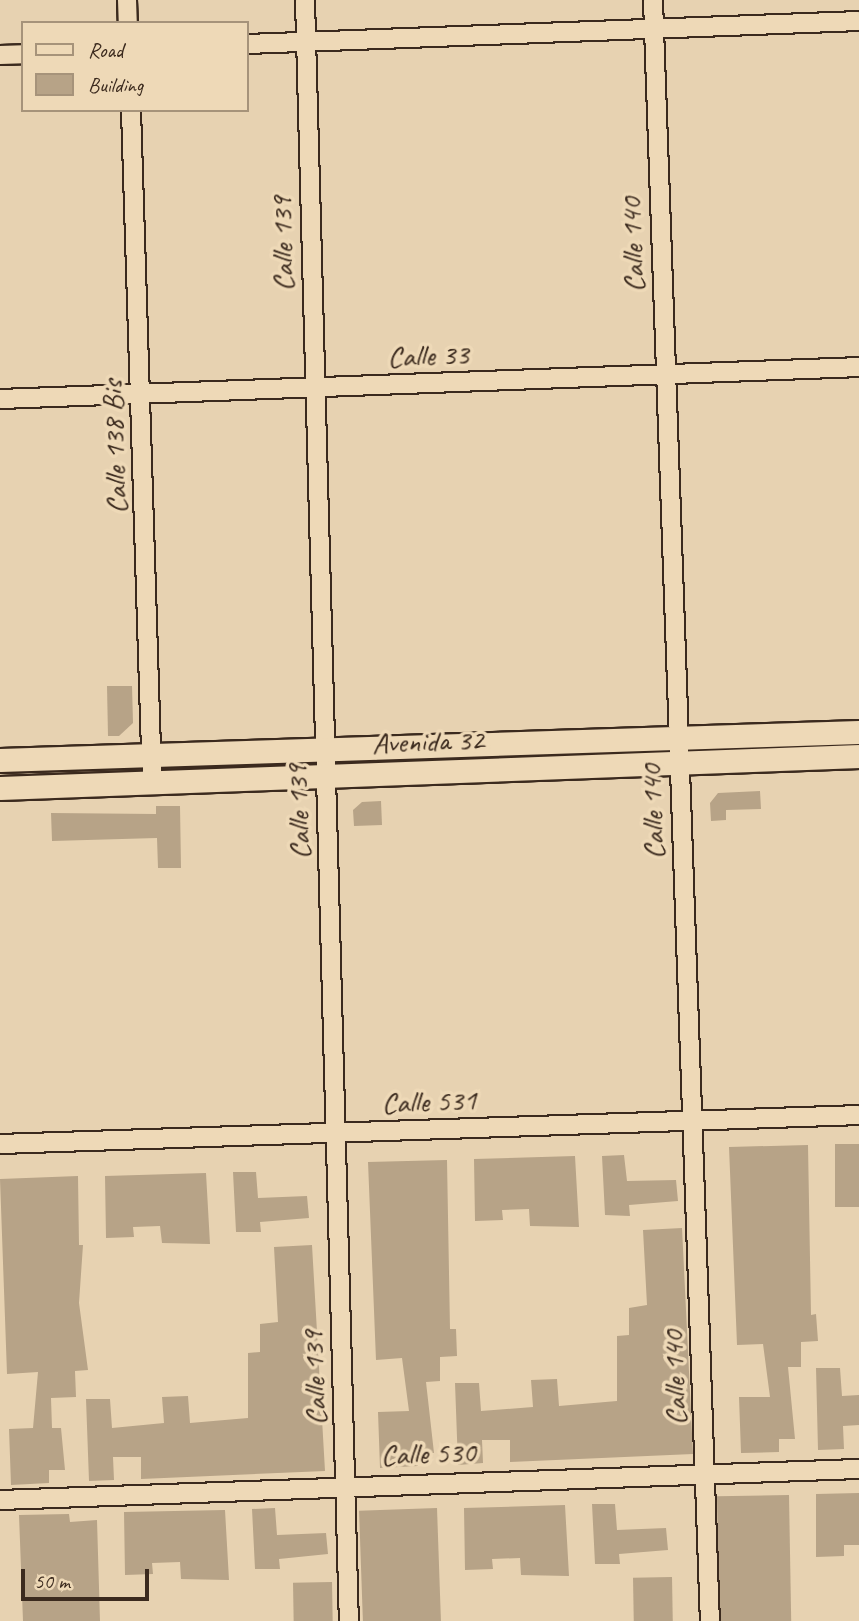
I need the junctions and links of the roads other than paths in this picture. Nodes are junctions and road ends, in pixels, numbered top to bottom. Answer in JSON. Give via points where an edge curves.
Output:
{"nodes":[{"id":1,"x":127,"y":0,"type":"edge"},
{"id":2,"x":305,"y":0,"type":"edge"},
{"id":3,"x":653,"y":0,"type":"edge"},
{"id":4,"x":128,"y":21,"type":"edge"},
{"id":5,"x":859,"y":21,"type":"edge"},
{"id":6,"x":654,"y":31,"type":"junction"},
{"id":7,"x":307,"y":40,"type":"junction"},
{"id":8,"x":248,"y":44,"type":"edge"},
{"id":9,"x":21,"y":54,"type":"edge"},
{"id":10,"x":0,"y":55,"type":"edge"},
{"id":11,"x":131,"y":112,"type":"edge"},
{"id":12,"x":859,"y":367,"type":"edge"},
{"id":13,"x":664,"y":374,"type":"junction"},
{"id":14,"x":312,"y":387,"type":"junction"},
{"id":15,"x":141,"y":394,"type":"junction"},
{"id":16,"x":0,"y":399,"type":"edge"},
{"id":17,"x":859,"y":732,"type":"edge"},
{"id":18,"x":677,"y":738,"type":"junction"},
{"id":19,"x":323,"y":746,"type":"junction"},
{"id":20,"x":150,"y":751,"type":"junction"},
{"id":21,"x":859,"y":757,"type":"edge"},
{"id":22,"x":0,"y":760,"type":"edge"},
{"id":23,"x":678,"y":763,"type":"junction"},
{"id":24,"x":325,"y":776,"type":"junction"},
{"id":25,"x":152,"y":782,"type":"junction"},
{"id":26,"x":0,"y":788,"type":"edge"},
{"id":27,"x":859,"y":1115,"type":"edge"},
{"id":28,"x":692,"y":1121,"type":"junction"},
{"id":29,"x":335,"y":1132,"type":"junction"},
{"id":30,"x":0,"y":1144,"type":"edge"},
{"id":31,"x":859,"y":1469,"type":"edge"},
{"id":32,"x":705,"y":1472,"type":"junction"},
{"id":33,"x":345,"y":1483,"type":"junction"},
{"id":34,"x":0,"y":1500,"type":"edge"},
{"id":35,"x":349,"y":1621,"type":"edge"},
{"id":36,"x":710,"y":1621,"type":"edge"}],
"edges":[{"from":1,"to":4,"type":"street"},
{"from":2,"to":7,"type":"street","name":"Calle 139"},
{"from":3,"to":6,"type":"street","name":"Calle 140"},
{"from":5,"to":6,"type":"street"},
{"from":6,"to":7,"type":"street"},
{"from":6,"to":13,"type":"street","name":"Calle 140"},
{"from":7,"to":8,"type":"street"},
{"from":7,"to":14,"type":"street","name":"Calle 139"},
{"from":9,"to":10,"type":"street"},
{"from":11,"to":15,"type":"street","name":"Calle 138 Bis"},
{"from":12,"to":13,"type":"street","name":"Calle 33"},
{"from":13,"to":14,"type":"street","name":"Calle 33"},
{"from":13,"to":18,"type":"street","name":"Calle 140"},
{"from":14,"to":15,"type":"street","name":"Calle 33"},
{"from":14,"to":19,"type":"street","name":"Calle 139"},
{"from":15,"to":16,"type":"street","name":"Calle 33"},
{"from":15,"to":20,"type":"street","name":"Calle 138 Bis"},
{"from":17,"to":18,"type":"main road","name":"Avenida 32"},
{"from":18,"to":19,"type":"main road","name":"Avenida 32"},
{"from":18,"to":23,"type":"street","name":"Calle 140"},
{"from":19,"to":20,"type":"main road","name":"Avenida 32"},
{"from":19,"to":24,"type":"street","name":"Calle 139"},
{"from":20,"to":22,"type":"main road","name":"Avenida 32"},
{"from":20,"to":25,"type":"street","name":"Calle 138 Bis"},
{"from":21,"to":23,"type":"main road","name":"Avenida 32"},
{"from":23,"to":24,"type":"main road","name":"Avenida 32"},
{"from":23,"to":28,"type":"street","name":"Calle 140"},
{"from":24,"to":25,"type":"main road","name":"Avenida 32"},
{"from":24,"to":29,"type":"street","name":"Calle 139"},
{"from":25,"to":26,"type":"main road","name":"Avenida 32"},
{"from":27,"to":28,"type":"street","name":"Calle 531"},
{"from":28,"to":29,"type":"street","name":"Calle 531"},
{"from":28,"to":32,"type":"street","name":"Calle 140"},
{"from":29,"to":30,"type":"street","name":"Calle 531"},
{"from":29,"to":33,"type":"street","name":"Calle 139"},
{"from":31,"to":32,"type":"street","name":"Calle 530"},
{"from":32,"to":33,"type":"street","name":"Calle 530"},
{"from":32,"to":36,"type":"street","name":"Calle 140"},
{"from":33,"to":34,"type":"street","name":"Calle 530"},
{"from":33,"to":35,"type":"street","name":"Calle 139"}]}
